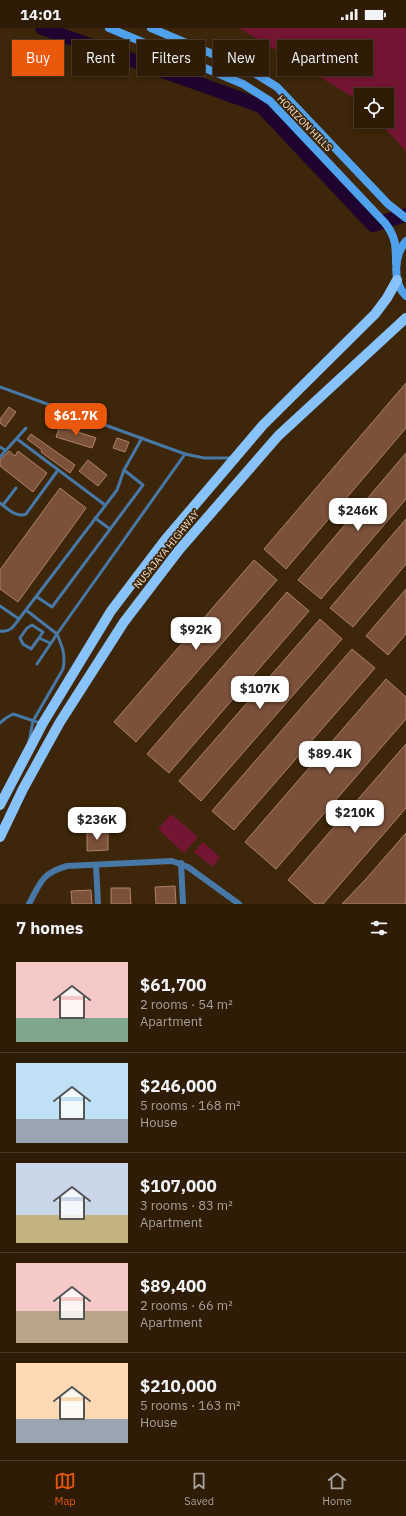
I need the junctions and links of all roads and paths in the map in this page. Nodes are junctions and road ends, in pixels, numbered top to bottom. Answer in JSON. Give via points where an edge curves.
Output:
{"nodes":[{"id":1,"x":109,"y":28,"type":"edge"},
{"id":2,"x":151,"y":28,"type":"edge"},
{"id":3,"x":406,"y":218,"type":"edge"},
{"id":4,"x":406,"y":241,"type":"edge"},
{"id":5,"x":396,"y":263,"type":"junction"},
{"id":6,"x":397,"y":280,"type":"junction"},
{"id":7,"x":406,"y":296,"type":"edge"},
{"id":8,"x":406,"y":318,"type":"edge"},
{"id":9,"x":0,"y":387,"type":"edge"},
{"id":10,"x":26,"y":428,"type":"dead end"},
{"id":11,"x":142,"y":438,"type":"junction"},
{"id":12,"x":17,"y":439,"type":"junction"},
{"id":13,"x":0,"y":446,"type":"edge"},
{"id":14,"x":5,"y":450,"type":"junction"},
{"id":15,"x":186,"y":454,"type":"junction"},
{"id":16,"x":0,"y":457,"type":"edge"},
{"id":17,"x":234,"y":458,"type":"junction"},
{"id":18,"x":58,"y":470,"type":"junction"},
{"id":19,"x":124,"y":470,"type":"junction"},
{"id":20,"x":16,"y":488,"type":"dead end"},
{"id":21,"x":2,"y":504,"type":"edge"},
{"id":22,"x":105,"y":505,"type":"junction"},
{"id":23,"x":95,"y":518,"type":"junction"},
{"id":24,"x":110,"y":529,"type":"junction"},
{"id":25,"x":37,"y":597,"type":"junction"},
{"id":26,"x":0,"y":606,"type":"edge"},
{"id":27,"x":26,"y":610,"type":"junction"},
{"id":28,"x":20,"y":619,"type":"junction"},
{"id":29,"x":0,"y":631,"type":"edge"},
{"id":30,"x":57,"y":634,"type":"junction"},
{"id":31,"x":39,"y":638,"type":"junction"},
{"id":32,"x":50,"y":643,"type":"junction"},
{"id":33,"x":37,"y":664,"type":"dead end"},
{"id":34,"x":38,"y":722,"type":"junction"},
{"id":35,"x":0,"y":723,"type":"edge"},
{"id":36,"x":0,"y":805,"type":"edge"},
{"id":37,"x":0,"y":837,"type":"edge"},
{"id":38,"x":181,"y":863,"type":"junction"},
{"id":39,"x":96,"y":865,"type":"junction"},
{"id":40,"x":28,"y":904,"type":"edge"},
{"id":41,"x":98,"y":904,"type":"edge"},
{"id":42,"x":183,"y":904,"type":"edge"},
{"id":43,"x":239,"y":904,"type":"edge"}],
"edges":[{"from":1,"to":5,"type":"main road","name":"HORIZON HILLS","via":[[243,84],[270,101],[385,223],[396,244]]},
{"from":2,"to":3,"type":"main road","name":"HORIZON HILLS","via":[[248,69],[277,87],[388,204]]},
{"from":4,"to":5,"type":"main road","via":[[401,246]]},
{"from":5,"to":6,"type":"main road","name":"HORIZON HILLS"},
{"from":6,"to":7,"type":"main road"},
{"from":6,"to":17,"type":"main road","name":"NUSAJAYA HIGHWAY","via":[[374,314],[263,425]]},
{"from":8,"to":37,"type":"main road","name":"NUSAJAYA HIGHWAY","via":[[278,436],[179,550],[124,622],[60,722]]},
{"from":9,"to":11,"type":"lane"},
{"from":10,"to":12,"type":"lane"},
{"from":11,"to":15,"type":"lane"},
{"from":11,"to":19,"type":"lane"},
{"from":12,"to":14,"type":"lane"},
{"from":12,"to":18,"type":"lane"},
{"from":13,"to":14,"type":"lane"},
{"from":14,"to":16,"type":"lane"},
{"from":15,"to":17,"type":"lane","via":[[204,458]]},
{"from":15,"to":30,"type":"lane"},
{"from":17,"to":34,"type":"main road","name":"NUSAJAYA HIGHWAY","via":[[165,540],[111,611]]},
{"from":18,"to":21,"type":"lane","via":[[26,514],[16,515]]},
{"from":18,"to":22,"type":"lane"},
{"from":19,"to":22,"type":"lane","via":[[117,490]]},
{"from":19,"to":24,"type":"lane","via":[[143,485]]},
{"from":20,"to":21,"type":"lane"},
{"from":22,"to":23,"type":"lane"},
{"from":23,"to":24,"type":"lane"},
{"from":23,"to":25,"type":"lane"},
{"from":24,"to":25,"type":"lane","via":[[52,607]]},
{"from":25,"to":27,"type":"lane"},
{"from":26,"to":28,"type":"lane"},
{"from":27,"to":28,"type":"lane"},
{"from":27,"to":30,"type":"lane"},
{"from":28,"to":29,"type":"lane","via":[[11,630]]},
{"from":30,"to":32,"type":"lane"},
{"from":30,"to":34,"type":"lane","via":[[65,660]]},
{"from":31,"to":31,"type":"lane","via":[[43,632],[32,625],[20,638],[23,644],[31,649]]},
{"from":31,"to":32,"type":"lane"},
{"from":32,"to":33,"type":"lane"},
{"from":34,"to":35,"type":"lane","via":[[13,714]]},
{"from":34,"to":36,"type":"main road","name":"NUSAJAYA HIGHWAY"},
{"from":38,"to":39,"type":"street","via":[[172,861]]},
{"from":38,"to":42,"type":"street"},
{"from":38,"to":43,"type":"street"},
{"from":39,"to":40,"type":"street","via":[[55,869],[41,881]]},
{"from":39,"to":41,"type":"street"}]}
